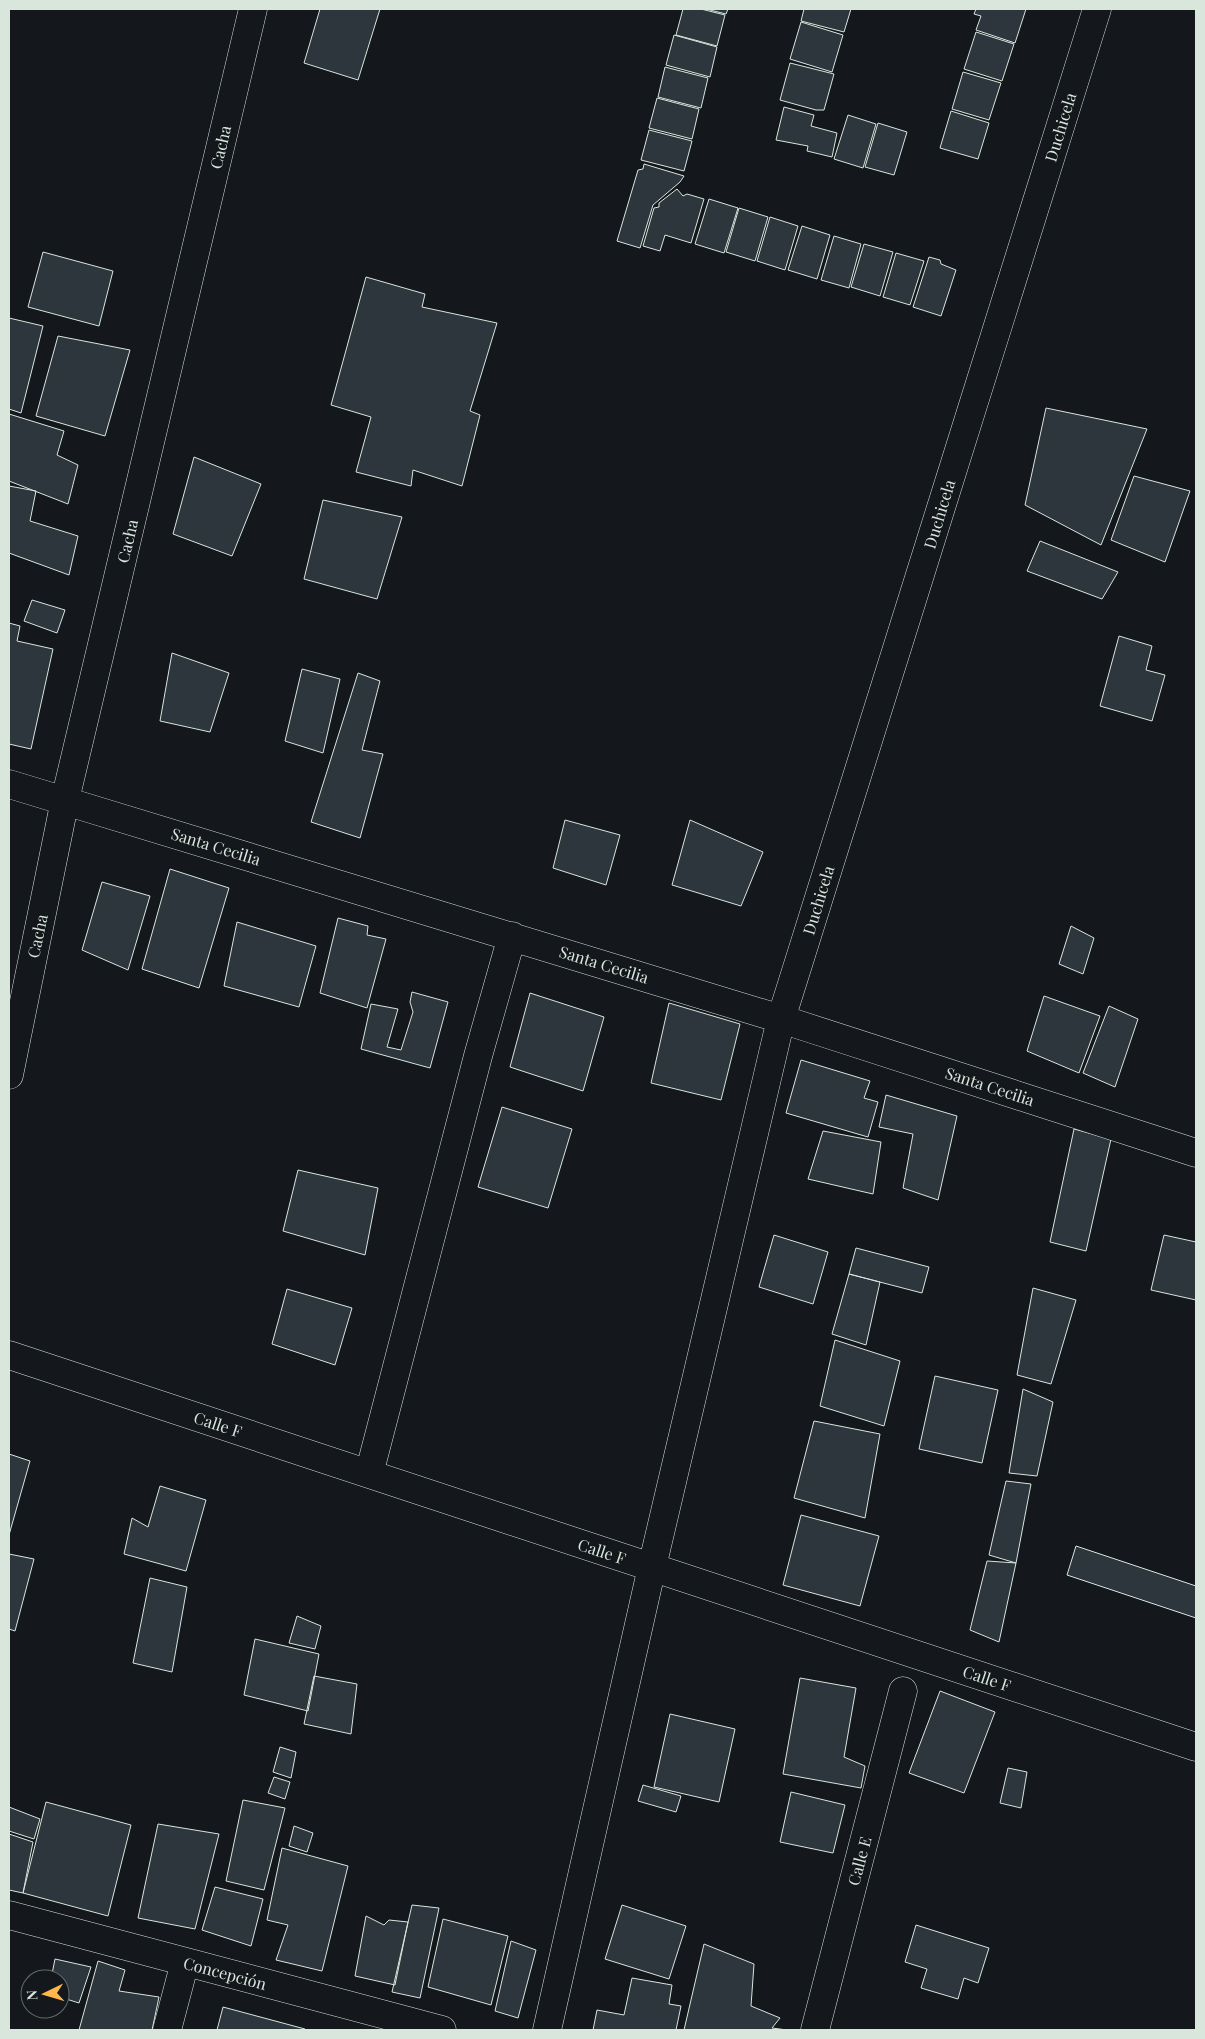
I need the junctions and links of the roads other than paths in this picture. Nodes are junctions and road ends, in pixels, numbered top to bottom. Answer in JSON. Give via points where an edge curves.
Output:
{"nodes":[{"id":1,"x":253,"y":9,"type":"edge"},
{"id":2,"x":1097,"y":9,"type":"edge"},
{"id":3,"x":9,"y":784,"type":"edge"},
{"id":4,"x":65,"y":800,"type":"junction"},
{"id":5,"x":512,"y":936,"type":"junction"},
{"id":6,"x":781,"y":1019,"type":"junction"},
{"id":7,"x":9,"y":1075,"type":"edge"},
{"id":8,"x":1196,"y":1153,"type":"edge"},
{"id":9,"x":9,"y":1355,"type":"edge"},
{"id":10,"x":369,"y":1474,"type":"junction"},
{"id":11,"x":652,"y":1567,"type":"junction"},
{"id":12,"x":903,"y":1691,"type":"dead end"},
{"id":13,"x":1196,"y":1747,"type":"edge"},
{"id":14,"x":9,"y":1915,"type":"edge"},
{"id":15,"x":185,"y":1962,"type":"junction"},
{"id":16,"x":167,"y":2030,"type":"edge"},
{"id":17,"x":442,"y":2030,"type":"edge"},
{"id":18,"x":547,"y":2030,"type":"edge"},
{"id":19,"x":815,"y":2030,"type":"edge"}],
"edges":[{"from":1,"to":4,"type":"street","name":"Cacha"},
{"from":2,"to":6,"type":"street","name":"Duchicela"},
{"from":3,"to":4,"type":"street","name":"Santa Cecilia"},
{"from":4,"to":5,"type":"street","name":"Santa Cecilia"},
{"from":4,"to":7,"type":"street","name":"Cacha"},
{"from":5,"to":6,"type":"street","name":"Santa Cecilia"},
{"from":5,"to":10,"type":"street"},
{"from":6,"to":8,"type":"street","name":"Santa Cecilia"},
{"from":6,"to":11,"type":"street","name":"Duchicela"},
{"from":9,"to":10,"type":"street","name":"Calle F"},
{"from":10,"to":11,"type":"street","name":"Calle F"},
{"from":11,"to":13,"type":"street","name":"Calle F"},
{"from":11,"to":18,"type":"street","name":"Duchicela"},
{"from":12,"to":19,"type":"street","name":"Calle E"},
{"from":14,"to":15,"type":"street","name":"Concepción"},
{"from":15,"to":16,"type":"street"},
{"from":15,"to":17,"type":"street","name":"Concepción"}]}
